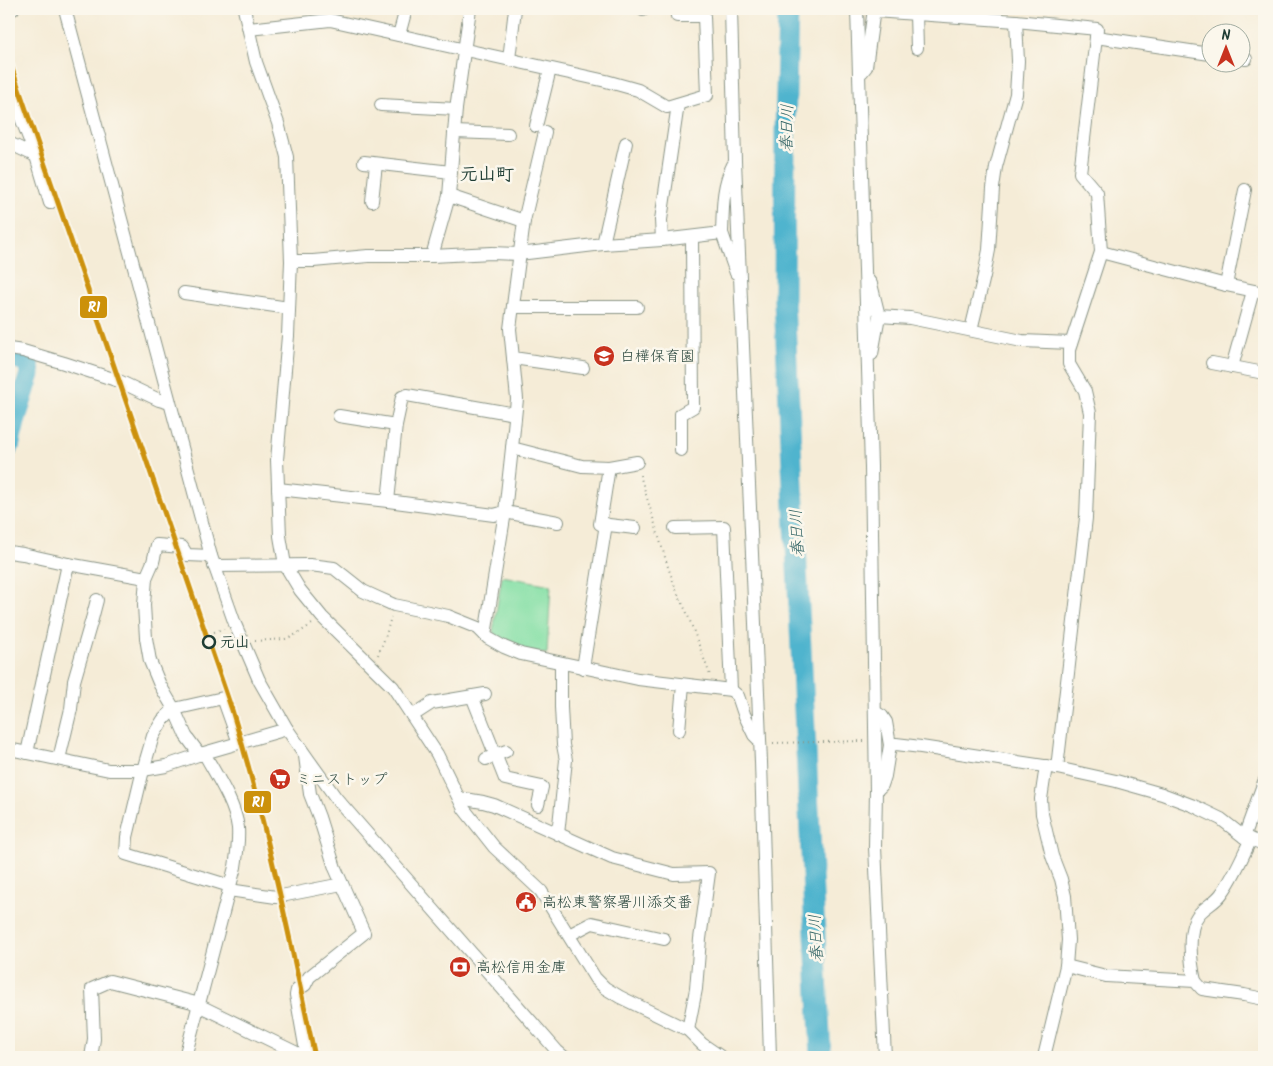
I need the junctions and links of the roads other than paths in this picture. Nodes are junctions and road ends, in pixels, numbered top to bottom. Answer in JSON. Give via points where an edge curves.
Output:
{"nodes":[{"id":1,"x":13,"y":9,"type":"edge"},
{"id":2,"x":65,"y":9,"type":"edge"},
{"id":3,"x":244,"y":9,"type":"edge"},
{"id":4,"x":406,"y":9,"type":"edge"},
{"id":5,"x":470,"y":9,"type":"edge"},
{"id":6,"x":515,"y":9,"type":"edge"},
{"id":7,"x":676,"y":9,"type":"edge"},
{"id":8,"x":731,"y":9,"type":"edge"},
{"id":9,"x":857,"y":9,"type":"edge"},
{"id":10,"x":874,"y":10,"type":"edge"},
{"id":11,"x":9,"y":11,"type":"edge"},
{"id":12,"x":329,"y":14,"type":"edge"},
{"id":13,"x":916,"y":14,"type":"junction"},
{"id":14,"x":1020,"y":17,"type":"edge"},
{"id":15,"x":249,"y":28,"type":"junction"},
{"id":16,"x":399,"y":35,"type":"junction"},
{"id":17,"x":1096,"y":37,"type":"junction"},
{"id":18,"x":917,"y":48,"type":"dead end"},
{"id":19,"x":464,"y":50,"type":"junction"},
{"id":20,"x":1200,"y":53,"type":"edge"},
{"id":21,"x":509,"y":59,"type":"junction"},
{"id":22,"x":550,"y":70,"type":"junction"},
{"id":23,"x":9,"y":77,"type":"edge"},
{"id":24,"x":859,"y":77,"type":"junction"},
{"id":25,"x":678,"y":104,"type":"junction"},
{"id":26,"x":381,"y":105,"type":"dead end"},
{"id":27,"x":456,"y":109,"type":"junction"},
{"id":28,"x":9,"y":112,"type":"edge"},
{"id":29,"x":21,"y":118,"type":"junction"},
{"id":30,"x":454,"y":132,"type":"junction"},
{"id":31,"x":508,"y":134,"type":"dead end"},
{"id":32,"x":9,"y":143,"type":"edge"},
{"id":33,"x":626,"y":143,"type":"dead end"},
{"id":34,"x":36,"y":156,"type":"junction"},
{"id":35,"x":735,"y":161,"type":"junction"},
{"id":36,"x":451,"y":172,"type":"junction"},
{"id":37,"x":1246,"y":190,"type":"dead end"},
{"id":38,"x":450,"y":196,"type":"junction"},
{"id":39,"x":372,"y":201,"type":"dead end"},
{"id":40,"x":50,"y":203,"type":"dead end"},
{"id":41,"x":524,"y":221,"type":"junction"},
{"id":42,"x":722,"y":233,"type":"junction"},
{"id":43,"x":692,"y":236,"type":"junction"},
{"id":44,"x":662,"y":240,"type":"junction"},
{"id":45,"x":602,"y":244,"type":"junction"},
{"id":46,"x":1101,"y":252,"type":"junction"},
{"id":47,"x":519,"y":254,"type":"junction"},
{"id":48,"x":432,"y":256,"type":"junction"},
{"id":49,"x":291,"y":261,"type":"junction"},
{"id":50,"x":864,"y":276,"type":"junction"},
{"id":51,"x":1226,"y":285,"type":"junction"},
{"id":52,"x":740,"y":286,"type":"junction"},
{"id":53,"x":184,"y":292,"type":"dead end"},
{"id":54,"x":1259,"y":292,"type":"edge"},
{"id":55,"x":513,"y":307,"type":"junction"},
{"id":56,"x":637,"y":307,"type":"dead end"},
{"id":57,"x":289,"y":308,"type":"junction"},
{"id":58,"x":879,"y":316,"type":"junction"},
{"id":59,"x":971,"y":330,"type":"junction"},
{"id":60,"x":1071,"y":343,"type":"junction"},
{"id":61,"x":9,"y":349,"type":"edge"},
{"id":62,"x":513,"y":358,"type":"junction"},
{"id":63,"x":1212,"y":363,"type":"dead end"},
{"id":64,"x":867,"y":364,"type":"junction"},
{"id":65,"x":1232,"y":367,"type":"junction"},
{"id":66,"x":583,"y":368,"type":"dead end"},
{"id":67,"x":1264,"y":373,"type":"edge"},
{"id":68,"x":170,"y":403,"type":"junction"},
{"id":69,"x":514,"y":414,"type":"junction"},
{"id":70,"x":339,"y":416,"type":"dead end"},
{"id":71,"x":396,"y":425,"type":"junction"},
{"id":72,"x":512,"y":448,"type":"junction"},
{"id":73,"x":681,"y":450,"type":"dead end"},
{"id":74,"x":636,"y":462,"type":"road end"},
{"id":75,"x":609,"y":467,"type":"junction"},
{"id":76,"x":278,"y":489,"type":"junction"},
{"id":77,"x":388,"y":501,"type":"junction"},
{"id":78,"x":505,"y":512,"type":"junction"},
{"id":79,"x":558,"y":522,"type":"dead end"},
{"id":80,"x":606,"y":524,"type":"junction"},
{"id":81,"x":635,"y":528,"type":"dead end"},
{"id":82,"x":675,"y":528,"type":"dead end"},
{"id":83,"x":9,"y":552,"type":"edge"},
{"id":84,"x":213,"y":561,"type":"junction"},
{"id":85,"x":68,"y":564,"type":"junction"},
{"id":86,"x":285,"y":565,"type":"junction"},
{"id":87,"x":146,"y":578,"type":"junction"},
{"id":88,"x":97,"y":600,"type":"dead end"},
{"id":89,"x":485,"y":635,"type":"junction"},
{"id":90,"x":560,"y":663,"type":"junction"},
{"id":91,"x":583,"y":668,"type":"junction"},
{"id":92,"x":683,"y":685,"type":"junction"},
{"id":93,"x":731,"y":690,"type":"junction"},
{"id":94,"x":174,"y":709,"type":"junction"},
{"id":95,"x":875,"y":712,"type":"junction"},
{"id":96,"x":412,"y":716,"type":"junction"},
{"id":97,"x":287,"y":729,"type":"junction"},
{"id":98,"x":679,"y":730,"type":"dead end"},
{"id":99,"x":765,"y":742,"type":"junction"},
{"id":100,"x":239,"y":743,"type":"junction"},
{"id":101,"x":890,"y":745,"type":"junction"},
{"id":102,"x":9,"y":749,"type":"edge"},
{"id":103,"x":27,"y":752,"type":"junction"},
{"id":104,"x":202,"y":754,"type":"junction"},
{"id":105,"x":305,"y":754,"type":"junction"},
{"id":106,"x":59,"y":759,"type":"junction"},
{"id":107,"x":1052,"y":767,"type":"junction"},
{"id":108,"x":143,"y":770,"type":"junction"},
{"id":109,"x":1264,"y":782,"type":"edge"},
{"id":110,"x":876,"y":791,"type":"junction"},
{"id":111,"x":458,"y":798,"type":"junction"},
{"id":112,"x":538,"y":805,"type":"dead end"},
{"id":113,"x":558,"y":834,"type":"junction"},
{"id":114,"x":1248,"y":838,"type":"junction"},
{"id":115,"x":1264,"y":844,"type":"edge"},
{"id":116,"x":342,"y":884,"type":"junction"},
{"id":117,"x":230,"y":888,"type":"junction"},
{"id":118,"x":569,"y":935,"type":"junction"},
{"id":119,"x":664,"y":939,"type":"dead end"},
{"id":120,"x":1066,"y":966,"type":"junction"},
{"id":121,"x":1195,"y":981,"type":"junction"},
{"id":122,"x":1264,"y":999,"type":"edge"},
{"id":123,"x":199,"y":1005,"type":"junction"},
{"id":124,"x":688,"y":1030,"type":"junction"},
{"id":125,"x":557,"y":1055,"type":"edge"},
{"id":126,"x":91,"y":1057,"type":"edge"},
{"id":127,"x":185,"y":1057,"type":"edge"},
{"id":128,"x":306,"y":1057,"type":"edge"},
{"id":129,"x":721,"y":1057,"type":"edge"},
{"id":130,"x":770,"y":1057,"type":"edge"},
{"id":131,"x":885,"y":1057,"type":"edge"},
{"id":132,"x":1044,"y":1057,"type":"edge"}],
"edges":[{"from":1,"to":11,"type":"street"},
{"from":2,"to":68,"type":"street"},
{"from":3,"to":15,"type":"street"},
{"from":4,"to":16,"type":"street"},
{"from":5,"to":19,"type":"street"},
{"from":6,"to":21,"type":"street"},
{"from":7,"to":25,"type":"street","via":[[677,16],[704,16],[707,95]]},
{"from":8,"to":35,"type":"street"},
{"from":9,"to":24,"type":"street"},
{"from":10,"to":13,"type":"street"},
{"from":10,"to":24,"type":"street","via":[[866,67]]},
{"from":12,"to":15,"type":"street"},
{"from":12,"to":16,"type":"street"},
{"from":13,"to":14,"type":"street"},
{"from":13,"to":18,"type":"street"},
{"from":14,"to":17,"type":"street","via":[[1097,29]]},
{"from":14,"to":59,"type":"street","via":[[1016,94],[996,167],[989,250]]},
{"from":15,"to":49,"type":"street","via":[[256,62],[287,158]]},
{"from":16,"to":19,"type":"street"},
{"from":17,"to":20,"type":"street"},
{"from":17,"to":46,"type":"street","via":[[1080,173],[1097,193]]},
{"from":19,"to":21,"type":"street"},
{"from":19,"to":27,"type":"street"},
{"from":21,"to":22,"type":"street"},
{"from":22,"to":25,"type":"street","via":[[638,90],[668,107]]},
{"from":22,"to":41,"type":"street"},
{"from":23,"to":29,"type":"street"},
{"from":24,"to":50,"type":"street"},
{"from":25,"to":44,"type":"street","via":[[661,220]]},
{"from":26,"to":27,"type":"street"},
{"from":27,"to":30,"type":"street"},
{"from":28,"to":29,"type":"street"},
{"from":29,"to":34,"type":"street"},
{"from":30,"to":31,"type":"street"},
{"from":30,"to":36,"type":"street"},
{"from":32,"to":34,"type":"street"},
{"from":33,"to":45,"type":"street"},
{"from":34,"to":40,"type":"street"},
{"from":35,"to":42,"type":"street","via":[[724,189]]},
{"from":35,"to":52,"type":"street"},
{"from":36,"to":38,"type":"street"},
{"from":36,"to":39,"type":"street","via":[[370,163]]},
{"from":37,"to":51,"type":"street"},
{"from":38,"to":41,"type":"street"},
{"from":38,"to":48,"type":"street"},
{"from":41,"to":47,"type":"street"},
{"from":42,"to":43,"type":"street"},
{"from":42,"to":52,"type":"street"},
{"from":43,"to":44,"type":"street"},
{"from":43,"to":73,"type":"street","via":[[693,407],[682,414]]},
{"from":44,"to":45,"type":"street"},
{"from":45,"to":47,"type":"street"},
{"from":46,"to":51,"type":"street"},
{"from":46,"to":60,"type":"street"},
{"from":47,"to":48,"type":"street"},
{"from":47,"to":55,"type":"street"},
{"from":48,"to":49,"type":"street"},
{"from":49,"to":57,"type":"street"},
{"from":50,"to":58,"type":"street","via":[[871,284]]},
{"from":50,"to":64,"type":"street"},
{"from":51,"to":54,"type":"street"},
{"from":52,"to":99,"type":"street"},
{"from":53,"to":57,"type":"street"},
{"from":54,"to":65,"type":"street"},
{"from":55,"to":56,"type":"street"},
{"from":55,"to":62,"type":"street","via":[[510,329]]},
{"from":57,"to":76,"type":"street","via":[[277,460]]},
{"from":58,"to":59,"type":"street","via":[[910,318]]},
{"from":58,"to":64,"type":"street","via":[[873,352]]},
{"from":59,"to":60,"type":"street","via":[[1022,341]]},
{"from":60,"to":107,"type":"street","via":[[1070,364],[1085,391],[1090,413],[1086,518]]},
{"from":61,"to":68,"type":"street","via":[[119,381]]},
{"from":62,"to":66,"type":"street"},
{"from":62,"to":69,"type":"street","via":[[517,399]]},
{"from":63,"to":65,"type":"street"},
{"from":64,"to":95,"type":"street"},
{"from":65,"to":67,"type":"street"},
{"from":68,"to":84,"type":"street"},
{"from":69,"to":71,"type":"street","via":[[407,395],[402,397]]},
{"from":69,"to":72,"type":"street"},
{"from":70,"to":71,"type":"street"},
{"from":71,"to":77,"type":"street"},
{"from":72,"to":75,"type":"street","via":[[582,466]]},
{"from":72,"to":78,"type":"street"},
{"from":74,"to":75,"type":"street"},
{"from":75,"to":80,"type":"street","via":[[600,524]]},
{"from":76,"to":77,"type":"street"},
{"from":76,"to":86,"type":"street"},
{"from":77,"to":78,"type":"street","via":[[494,515]]},
{"from":78,"to":79,"type":"street"},
{"from":78,"to":89,"type":"street"},
{"from":80,"to":81,"type":"street"},
{"from":80,"to":91,"type":"street"},
{"from":82,"to":93,"type":"street","via":[[724,527]]},
{"from":83,"to":85,"type":"street"},
{"from":84,"to":86,"type":"street"},
{"from":84,"to":87,"type":"street","via":[[187,555],[182,547],[157,545]]},
{"from":84,"to":97,"type":"street","via":[[242,642]]},
{"from":85,"to":87,"type":"street"},
{"from":85,"to":103,"type":"street"},
{"from":86,"to":89,"type":"street","via":[[334,568],[363,591],[394,605],[448,616],[478,628]]},
{"from":86,"to":96,"type":"street","via":[[322,618],[393,687]]},
{"from":87,"to":94,"type":"street","via":[[144,605],[150,661]]},
{"from":88,"to":106,"type":"street","via":[[74,681]]},
{"from":89,"to":90,"type":"street","via":[[521,654]]},
{"from":90,"to":91,"type":"street"},
{"from":90,"to":113,"type":"street","via":[[566,760]]},
{"from":91,"to":92,"type":"street"},
{"from":92,"to":93,"type":"street"},
{"from":92,"to":98,"type":"street"},
{"from":93,"to":99,"type":"street","via":[[738,696],[754,735]]},
{"from":94,"to":100,"type":"street","via":[[224,698]]},
{"from":94,"to":104,"type":"street","via":[[186,736]]},
{"from":94,"to":108,"type":"street","via":[[153,736]]},
{"from":95,"to":101,"type":"street","via":[[886,722]]},
{"from":95,"to":110,"type":"street"},
{"from":96,"to":111,"type":"street","via":[[437,754]]},
{"from":96,"to":112,"type":"street","via":[[432,703],[478,695],[505,779],[542,788]]},
{"from":97,"to":100,"type":"street"},
{"from":97,"to":105,"type":"street"},
{"from":99,"to":130,"type":"street"},
{"from":100,"to":104,"type":"street"},
{"from":101,"to":107,"type":"street"},
{"from":101,"to":110,"type":"street","via":[[885,776]]},
{"from":102,"to":103,"type":"street"},
{"from":103,"to":106,"type":"street"},
{"from":104,"to":108,"type":"street"},
{"from":104,"to":117,"type":"street","via":[[232,805],[238,828]]},
{"from":105,"to":116,"type":"street","via":[[310,794]]},
{"from":105,"to":125,"type":"street","via":[[336,798]]},
{"from":106,"to":108,"type":"street","via":[[109,770]]},
{"from":107,"to":114,"type":"street","via":[[1162,794],[1221,819]]},
{"from":107,"to":120,"type":"street","via":[[1041,799],[1042,814],[1065,896]]},
{"from":108,"to":117,"type":"street","via":[[126,854]]},
{"from":109,"to":114,"type":"street"},
{"from":110,"to":131,"type":"street","via":[[875,848]]},
{"from":111,"to":113,"type":"street","via":[[494,805]]},
{"from":111,"to":118,"type":"street","via":[[494,847],[541,891]]},
{"from":113,"to":124,"type":"street","via":[[612,858],[674,874],[709,873],[696,990]]},
{"from":114,"to":115,"type":"street"},
{"from":114,"to":121,"type":"street","via":[[1241,860],[1221,896],[1198,915],[1193,925],[1191,956]]},
{"from":116,"to":117,"type":"street","via":[[276,896]]},
{"from":116,"to":128,"type":"street","via":[[364,933],[297,990]]},
{"from":117,"to":123,"type":"street"},
{"from":118,"to":119,"type":"street","via":[[592,923]]},
{"from":118,"to":124,"type":"street","via":[[595,978],[605,988]]},
{"from":120,"to":121,"type":"street","via":[[1106,976]]},
{"from":120,"to":132,"type":"street"},
{"from":121,"to":122,"type":"street","via":[[1202,989]]},
{"from":123,"to":126,"type":"street","via":[[110,981],[92,990],[94,1039]]},
{"from":123,"to":127,"type":"street"},
{"from":123,"to":128,"type":"street"},
{"from":124,"to":129,"type":"street"}]}
